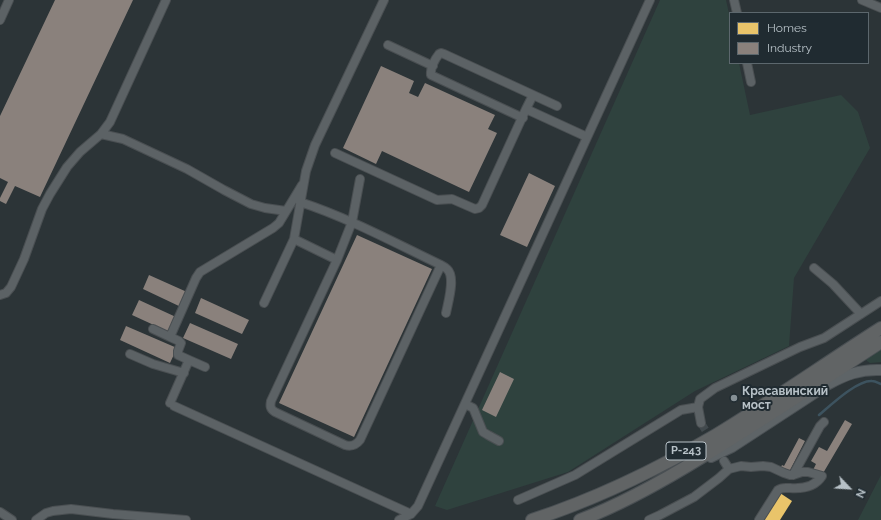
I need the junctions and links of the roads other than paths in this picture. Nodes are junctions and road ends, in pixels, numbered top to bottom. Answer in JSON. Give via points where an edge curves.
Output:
{"nodes":[{"id":1,"x":9,"y":0,"type":"edge"},
{"id":2,"x":166,"y":0,"type":"edge"},
{"id":3,"x":384,"y":0,"type":"edge"},
{"id":4,"x":650,"y":0,"type":"edge"},
{"id":5,"x":734,"y":0,"type":"edge"},
{"id":6,"x":862,"y":0,"type":"edge"},
{"id":7,"x":881,"y":8,"type":"edge"},
{"id":8,"x":737,"y":12,"type":"edge"},
{"id":9,"x":0,"y":20,"type":"edge"},
{"id":10,"x":388,"y":45,"type":"dead end"},
{"id":11,"x":747,"y":64,"type":"edge"},
{"id":12,"x":433,"y":66,"type":"junction"},
{"id":13,"x":751,"y":82,"type":"dead end"},
{"id":14,"x":533,"y":95,"type":"junction"},
{"id":15,"x":557,"y":106,"type":"dead end"},
{"id":16,"x":526,"y":109,"type":"junction"},
{"id":17,"x":523,"y":118,"type":"junction"},
{"id":18,"x":101,"y":134,"type":"junction"},
{"id":19,"x":587,"y":137,"type":"junction"},
{"id":20,"x":335,"y":153,"type":"dead end"},
{"id":21,"x":360,"y":178,"type":"dead end"},
{"id":22,"x":304,"y":181,"type":"junction"},
{"id":23,"x":300,"y":202,"type":"junction"},
{"id":24,"x":286,"y":211,"type":"junction"},
{"id":25,"x":352,"y":222,"type":"junction"},
{"id":26,"x":294,"y":239,"type":"junction"},
{"id":27,"x":337,"y":260,"type":"junction"},
{"id":28,"x":442,"y":265,"type":"junction"},
{"id":29,"x":814,"y":268,"type":"dead end"},
{"id":30,"x":0,"y":295,"type":"edge"},
{"id":31,"x":881,"y":301,"type":"edge"},
{"id":32,"x":264,"y":303,"type":"dead end"},
{"id":33,"x":446,"y":314,"type":"dead end"},
{"id":34,"x":861,"y":314,"type":"junction"},
{"id":35,"x":881,"y":321,"type":"edge"},
{"id":36,"x":881,"y":328,"type":"edge"},
{"id":37,"x":153,"y":329,"type":"dead end"},
{"id":38,"x":170,"y":337,"type":"junction"},
{"id":39,"x":881,"y":342,"type":"edge"},
{"id":40,"x":130,"y":354,"type":"dead end"},
{"id":41,"x":189,"y":360,"type":"junction"},
{"id":42,"x":828,"y":362,"type":"junction"},
{"id":43,"x":205,"y":367,"type":"dead end"},
{"id":44,"x":881,"y":370,"type":"edge"},
{"id":45,"x":184,"y":373,"type":"junction"},
{"id":46,"x":819,"y":382,"type":"junction"},
{"id":47,"x":465,"y":404,"type":"junction"},
{"id":48,"x":698,"y":407,"type":"junction"},
{"id":49,"x":790,"y":409,"type":"junction"},
{"id":50,"x":824,"y":422,"type":"dead end"},
{"id":51,"x":701,"y":423,"type":"tunnel mouth"},
{"id":52,"x":499,"y":441,"type":"dead end"},
{"id":53,"x":724,"y":461,"type":"dead end"},
{"id":54,"x":729,"y":469,"type":"junction"},
{"id":55,"x":677,"y":472,"type":"junction"},
{"id":56,"x":793,"y":475,"type":"junction"},
{"id":57,"x":518,"y":500,"type":"dead end"},
{"id":58,"x":0,"y":512,"type":"edge"},
{"id":59,"x":411,"y":514,"type":"junction"},
{"id":60,"x":660,"y":518,"type":"edge"},
{"id":61,"x":12,"y":520,"type":"edge"},
{"id":62,"x":36,"y":520,"type":"edge"},
{"id":63,"x":186,"y":520,"type":"edge"},
{"id":64,"x":399,"y":520,"type":"edge"},
{"id":65,"x":532,"y":520,"type":"edge"},
{"id":66,"x":580,"y":520,"type":"edge"},
{"id":67,"x":649,"y":520,"type":"edge"},
{"id":68,"x":759,"y":520,"type":"edge"}],
"edges":[{"from":1,"to":9,"type":"street"},
{"from":2,"to":18,"type":"street","via":[[110,122]]},
{"from":3,"to":22,"type":"street","via":[[315,145]]},
{"from":4,"to":19,"type":"street"},
{"from":5,"to":8,"type":"street"},
{"from":6,"to":7,"type":"street"},
{"from":10,"to":12,"type":"street"},
{"from":11,"to":13,"type":"street"},
{"from":12,"to":14,"type":"street","via":[[441,53]]},
{"from":12,"to":17,"type":"street","via":[[431,75]]},
{"from":14,"to":15,"type":"street"},
{"from":14,"to":16,"type":"street"},
{"from":16,"to":17,"type":"street"},
{"from":16,"to":19,"type":"street"},
{"from":17,"to":20,"type":"street","via":[[482,205],[476,209],[452,199],[436,200]]},
{"from":18,"to":24,"type":"street","via":[[123,139],[187,169],[251,204]]},
{"from":18,"to":30,"type":"street","via":[[66,167],[42,209],[11,287]]},
{"from":19,"to":47,"type":"street"},
{"from":21,"to":25,"type":"street"},
{"from":22,"to":23,"type":"street"},
{"from":22,"to":24,"type":"street"},
{"from":23,"to":25,"type":"street"},
{"from":23,"to":26,"type":"street"},
{"from":24,"to":38,"type":"street","via":[[273,228],[200,272]]},
{"from":25,"to":27,"type":"street"},
{"from":25,"to":28,"type":"street"},
{"from":26,"to":27,"type":"street"},
{"from":26,"to":32,"type":"street"},
{"from":27,"to":28,"type":"street","via":[[270,406],[275,412],[351,446],[360,440]]},
{"from":28,"to":33,"type":"street","via":[[448,269],[451,276]]},
{"from":29,"to":34,"type":"street"},
{"from":31,"to":34,"type":"street"},
{"from":34,"to":48,"type":"street","via":[[824,338],[715,388],[700,399]]},
{"from":35,"to":42,"type":"main road"},
{"from":36,"to":42,"type":"highway","number":"Р-243"},
{"from":37,"to":38,"type":"street"},
{"from":38,"to":41,"type":"street","via":[[181,343],[178,355]]},
{"from":39,"to":46,"type":"highway","number":"Р-243"},
{"from":40,"to":45,"type":"street"},
{"from":41,"to":43,"type":"street"},
{"from":41,"to":45,"type":"street"},
{"from":42,"to":65,"type":"highway","number":"Р-243","via":[[728,427],[672,459],[595,496]]},
{"from":44,"to":49,"type":"main road","via":[[864,370],[844,376]]},
{"from":45,"to":59,"type":"street","via":[[172,404]]},
{"from":46,"to":49,"type":"main road"},
{"from":46,"to":55,"type":"highway","number":"Р-243"},
{"from":47,"to":52,"type":"street","via":[[473,408],[483,432]]},
{"from":47,"to":59,"type":"street","via":[[418,506]]},
{"from":48,"to":51,"type":"street"},
{"from":48,"to":57,"type":"street","via":[[681,410],[575,475]]},
{"from":49,"to":55,"type":"main road","via":[[732,447]]},
{"from":50,"to":56,"type":"street"},
{"from":53,"to":54,"type":"street"},
{"from":54,"to":56,"type":"street","via":[[763,466]]},
{"from":54,"to":60,"type":"street","via":[[694,497]]},
{"from":55,"to":66,"type":"highway","number":"Р-243","via":[[620,503]]},
{"from":56,"to":68,"type":"street","via":[[808,472],[822,476],[812,486],[778,490]]},
{"from":58,"to":61,"type":"street"},
{"from":59,"to":64,"type":"street"},
{"from":60,"to":67,"type":"street"},
{"from":62,"to":63,"type":"street","via":[[53,511],[71,510]]}]}
